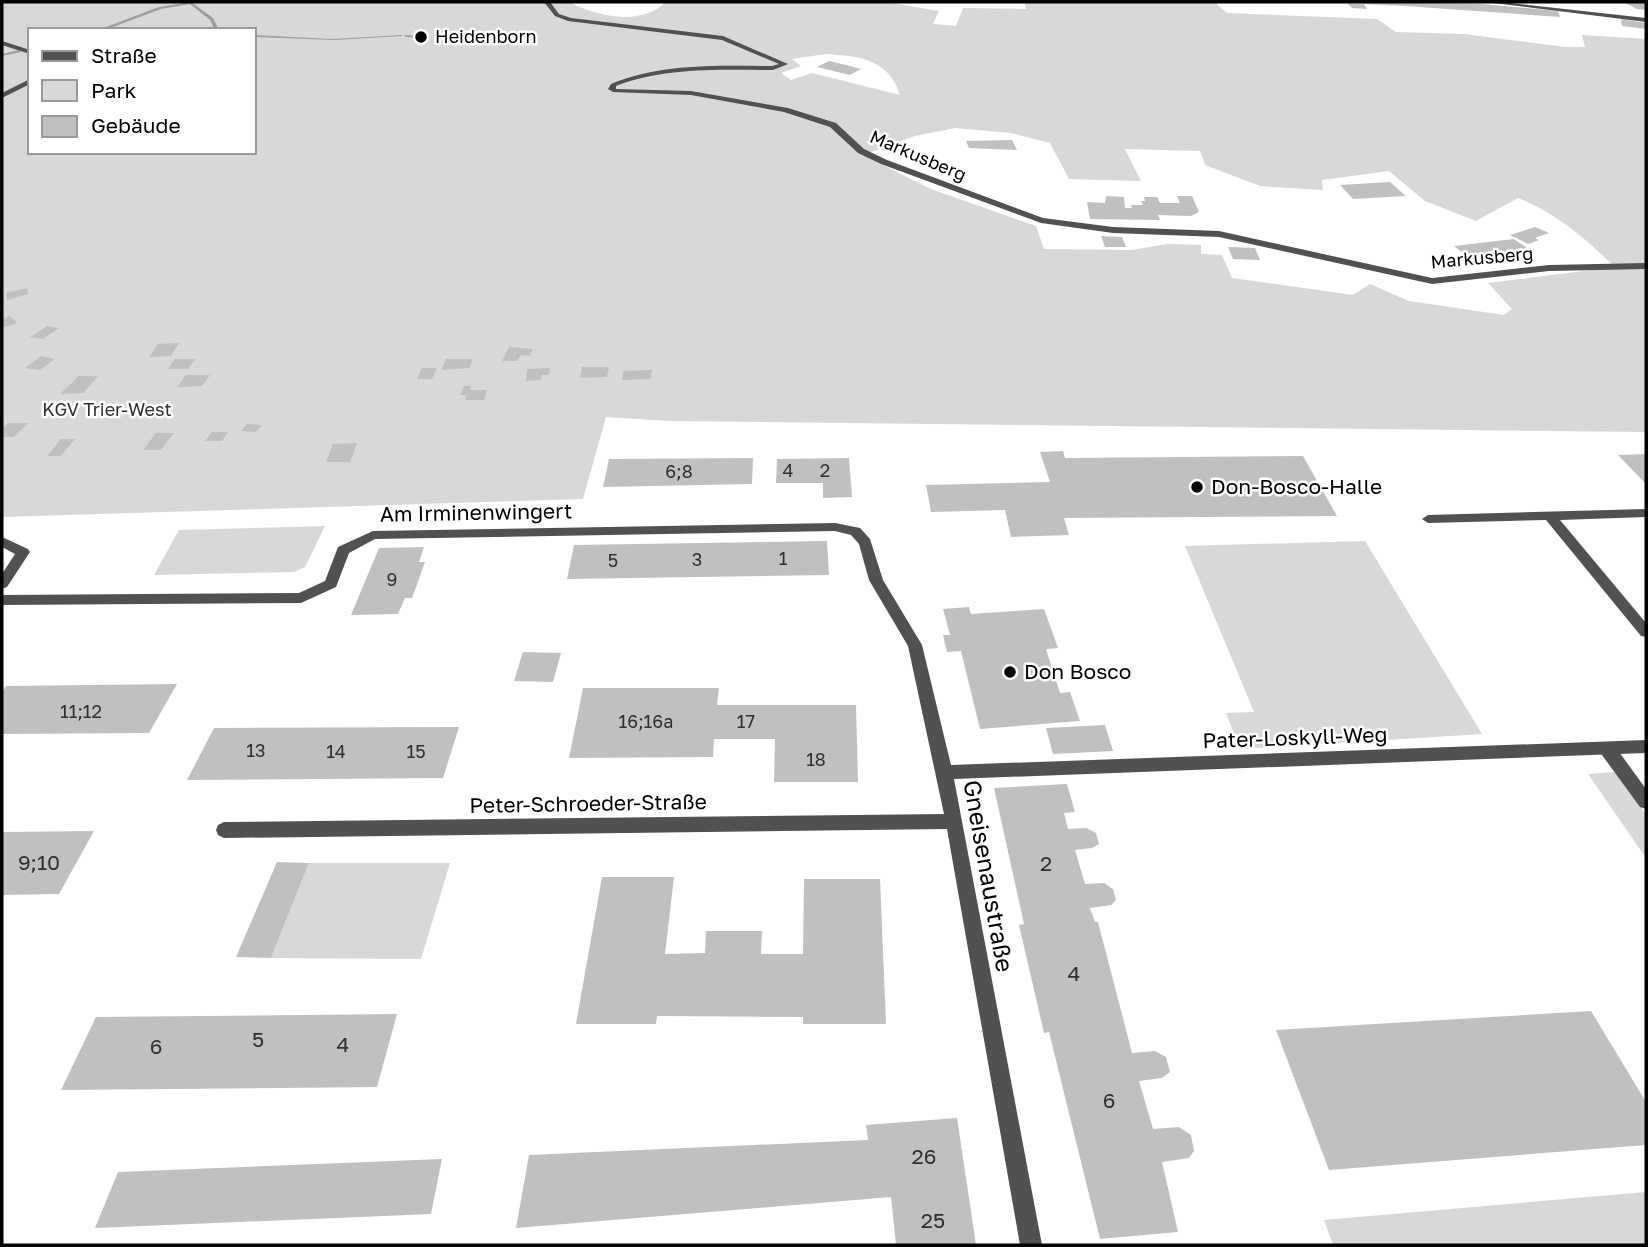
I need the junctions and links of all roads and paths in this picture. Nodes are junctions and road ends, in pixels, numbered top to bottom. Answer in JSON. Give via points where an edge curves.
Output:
{"nodes":[{"id":1,"x":547,"y":2,"type":"edge"},
{"id":2,"x":1488,"y":2,"type":"edge"},
{"id":3,"x":1646,"y":20,"type":"edge"},
{"id":4,"x":2,"y":43,"type":"edge"},
{"id":5,"x":28,"y":51,"type":"edge"},
{"id":6,"x":28,"y":82,"type":"edge"},
{"id":7,"x":2,"y":96,"type":"edge"},
{"id":8,"x":1646,"y":266,"type":"edge"},
{"id":9,"x":1646,"y":513,"type":"edge"},
{"id":10,"x":1550,"y":516,"type":"junction"},
{"id":11,"x":1428,"y":519,"type":"dead end"},
{"id":12,"x":855,"y":531,"type":"joint"},
{"id":13,"x":2,"y":542,"type":"edge"},
{"id":14,"x":2,"y":584,"type":"edge"},
{"id":15,"x":2,"y":600,"type":"edge"},
{"id":16,"x":1646,"y":632,"type":"edge"},
{"id":17,"x":1646,"y":747,"type":"edge"},
{"id":18,"x":1608,"y":750,"type":"junction"},
{"id":19,"x":945,"y":772,"type":"junction"},
{"id":20,"x":1646,"y":802,"type":"edge"},
{"id":21,"x":953,"y":821,"type":"junction"},
{"id":22,"x":224,"y":830,"type":"dead end"},
{"id":23,"x":1031,"y":1245,"type":"edge"}],
"edges":[{"from":1,"to":8,"type":"street","name":"Markusberg","via":[[557,15],[570,20],[723,38],[785,64],[625,79],[613,85],[615,91],[691,93],[809,117],[834,125],[884,162],[1041,220],[1113,230],[1219,234],[1432,281],[1539,269]]},
{"from":2,"to":3,"type":"street"},
{"from":4,"to":5,"type":"street"},
{"from":6,"to":7,"type":"street"},
{"from":9,"to":10,"type":"street"},
{"from":10,"to":11,"type":"street"},
{"from":10,"to":16,"type":"street"},
{"from":12,"to":15,"type":"street","name":"Am Irminenwingert","via":[[835,527],[373,535],[344,550],[331,584],[301,598]]},
{"from":12,"to":19,"type":"street","name":"Gneisenaustraße","via":[[865,542],[876,580],[915,645]]},
{"from":13,"to":14,"type":"street","via":[[23,552]]},
{"from":17,"to":18,"type":"street","name":"Pater-Loskyll-Weg"},
{"from":18,"to":19,"type":"street","name":"Pater-Loskyll-Weg"},
{"from":18,"to":20,"type":"street"},
{"from":19,"to":21,"type":"street","name":"Gneisenaustraße"},
{"from":21,"to":22,"type":"street","name":"Peter-Schroeder-Straße"},
{"from":21,"to":23,"type":"street","name":"Gneisenaustraße"}]}
